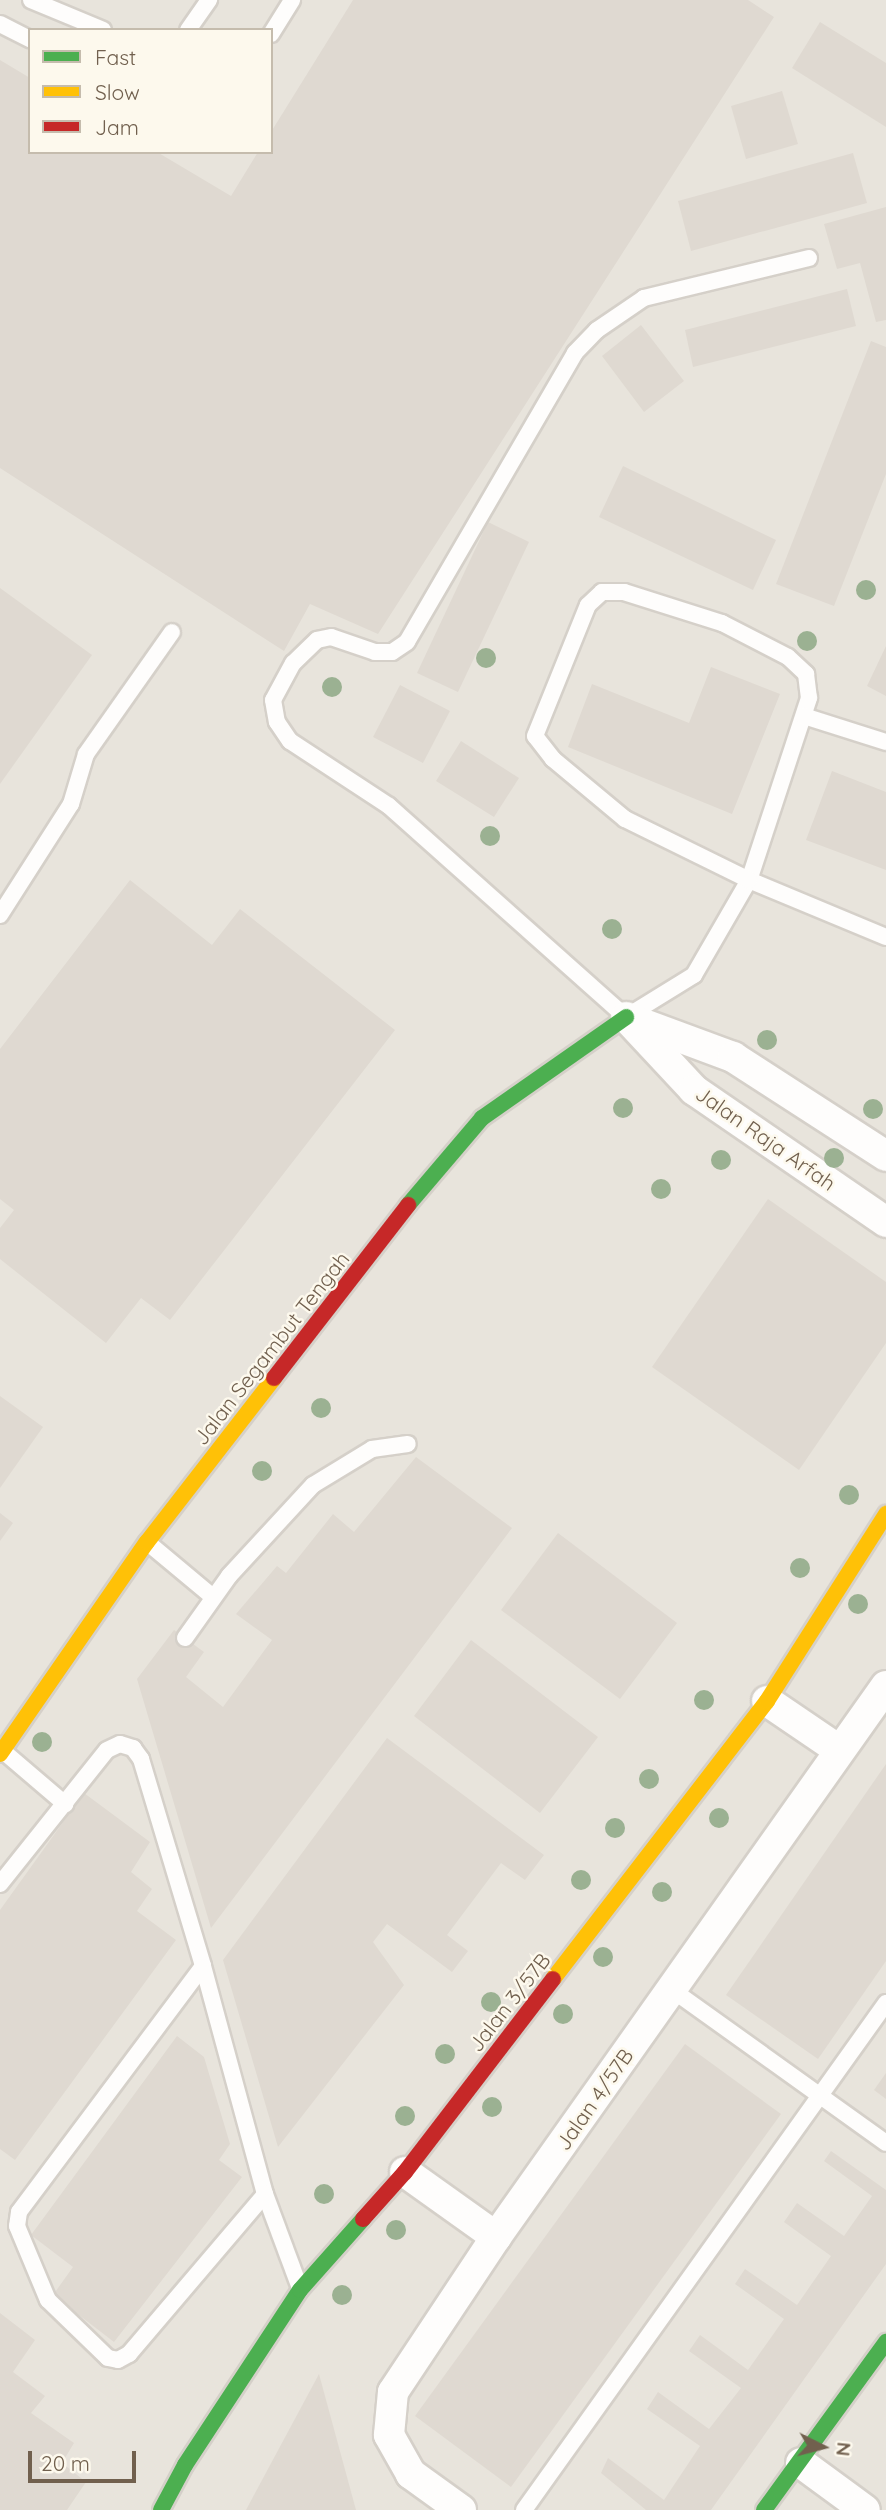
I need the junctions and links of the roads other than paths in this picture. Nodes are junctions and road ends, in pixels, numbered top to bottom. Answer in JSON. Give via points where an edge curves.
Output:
{"nodes":[{"id":1,"x":31,"y":0,"type":"edge"},
{"id":2,"x":209,"y":0,"type":"edge"},
{"id":3,"x":292,"y":0,"type":"edge"},
{"id":4,"x":0,"y":24,"type":"edge"},
{"id":5,"x":98,"y":28,"type":"edge"},
{"id":6,"x":189,"y":28,"type":"edge"},
{"id":7,"x":273,"y":31,"type":"edge"},
{"id":8,"x":28,"y":38,"type":"edge"},
{"id":9,"x":809,"y":258,"type":"dead end"},
{"id":10,"x":172,"y":632,"type":"dead end"},
{"id":11,"x":804,"y":716,"type":"junction"},
{"id":12,"x":886,"y":742,"type":"edge"},
{"id":13,"x":750,"y":880,"type":"junction"},
{"id":14,"x":0,"y":915,"type":"edge"},
{"id":15,"x":886,"y":937,"type":"edge"},
{"id":16,"x":626,"y":1017,"type":"junction"},
{"id":17,"x":886,"y":1156,"type":"edge"},
{"id":18,"x":886,"y":1222,"type":"edge"},
{"id":19,"x":408,"y":1444,"type":"dead end"},
{"id":20,"x":886,"y":1514,"type":"edge"},
{"id":21,"x":147,"y":1542,"type":"junction"},
{"id":22,"x":213,"y":1597,"type":"junction"},
{"id":23,"x":185,"y":1638,"type":"dead end"},
{"id":24,"x":886,"y":1686,"type":"edge"},
{"id":25,"x":767,"y":1701,"type":"junction"},
{"id":26,"x":839,"y":1750,"type":"junction"},
{"id":27,"x":1,"y":1753,"type":"edge"},
{"id":28,"x":65,"y":1804,"type":"junction"},
{"id":29,"x":0,"y":1884,"type":"edge"},
{"id":30,"x":203,"y":1966,"type":"junction"},
{"id":31,"x":671,"y":1989,"type":"junction"},
{"id":32,"x":886,"y":2003,"type":"edge"},
{"id":33,"x":822,"y":2094,"type":"junction"},
{"id":34,"x":886,"y":2143,"type":"edge"},
{"id":35,"x":405,"y":2172,"type":"junction"},
{"id":36,"x":265,"y":2194,"type":"junction"},
{"id":37,"x":496,"y":2237,"type":"junction"},
{"id":38,"x":300,"y":2290,"type":"junction"},
{"id":39,"x":886,"y":2342,"type":"edge"},
{"id":40,"x":801,"y":2462,"type":"junction"},
{"id":41,"x":886,"y":2502,"type":"edge"},
{"id":42,"x":161,"y":2510,"type":"edge"},
{"id":43,"x":461,"y":2510,"type":"edge"},
{"id":44,"x":524,"y":2510,"type":"edge"},
{"id":45,"x":764,"y":2510,"type":"edge"},
{"id":46,"x":865,"y":2510,"type":"edge"},
{"id":47,"x":880,"y":2510,"type":"edge"}],
"edges":[{"from":1,"to":5,"type":"lane"},
{"from":2,"to":6,"type":"lane"},
{"from":3,"to":7,"type":"lane"},
{"from":4,"to":8,"type":"lane"},
{"from":9,"to":16,"type":"lane","via":[[644,298],[597,330],[575,353],[407,642],[392,652],[375,652],[331,637],[317,639],[293,663],[273,700],[277,722],[290,740],[389,806]]},
{"from":10,"to":14,"type":"lane","via":[[86,754],[71,804]]},
{"from":11,"to":12,"type":"lane"},
{"from":11,"to":13,"type":"lane"},
{"from":11,"to":13,"type":"lane","via":[[809,698],[806,674],[788,657],[722,622],[624,592],[602,592],[587,605],[542,710],[535,736],[625,819]]},
{"from":13,"to":15,"type":"lane"},
{"from":13,"to":16,"type":"lane","via":[[694,975]]},
{"from":16,"to":17,"type":"street","via":[[733,1057]]},
{"from":16,"to":18,"type":"street","name":"Jalan Raja Arfah","via":[[694,1090]]},
{"from":16,"to":21,"type":"street","name":"Jalan Segambut Tengah","via":[[482,1118],[418,1192]]},
{"from":19,"to":22,"type":"lane","via":[[372,1449],[313,1485]]},
{"from":20,"to":25,"type":"street","name":"Jalan 3/57B"},
{"from":21,"to":22,"type":"lane"},
{"from":21,"to":27,"type":"street","name":"Jalan Segambut Tengah"},
{"from":22,"to":23,"type":"lane"},
{"from":24,"to":26,"type":"street","name":"Jalan 4/57B"},
{"from":25,"to":26,"type":"street"},
{"from":25,"to":35,"type":"street","name":"Jalan 3/57B"},
{"from":26,"to":31,"type":"street","name":"Jalan 4/57B"},
{"from":27,"to":28,"type":"lane"},
{"from":28,"to":29,"type":"lane"},
{"from":28,"to":30,"type":"lane","via":[[107,1750],[120,1744],[133,1748],[141,1759]]},
{"from":30,"to":36,"type":"lane"},
{"from":30,"to":36,"type":"lane","via":[[19,2212],[17,2226],[48,2300],[108,2358],[118,2360],[129,2354]]},
{"from":31,"to":33,"type":"lane"},
{"from":31,"to":37,"type":"street","name":"Jalan 4/57B"},
{"from":32,"to":33,"type":"lane"},
{"from":33,"to":34,"type":"lane"},
{"from":33,"to":44,"type":"lane"},
{"from":35,"to":37,"type":"street"},
{"from":35,"to":38,"type":"street","name":"Jalan 3/57B"},
{"from":36,"to":38,"type":"lane"},
{"from":37,"to":43,"type":"street","name":"Jalan 4/57B","via":[[393,2392],[388,2435],[411,2474]]},
{"from":38,"to":42,"type":"street","name":"Jalan 3/57B","via":[[185,2465]]},
{"from":39,"to":40,"type":"street"},
{"from":40,"to":45,"type":"street"},
{"from":40,"to":46,"type":"street"},
{"from":41,"to":47,"type":"street"}]}
